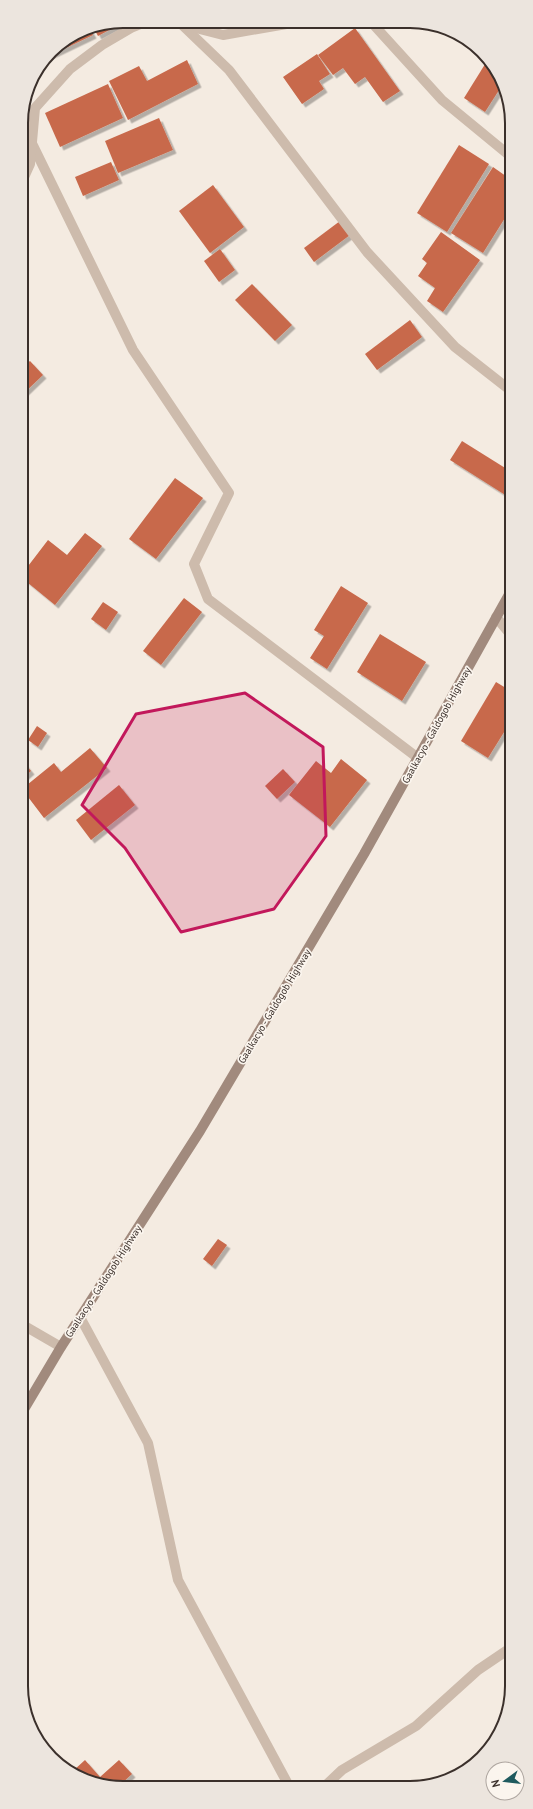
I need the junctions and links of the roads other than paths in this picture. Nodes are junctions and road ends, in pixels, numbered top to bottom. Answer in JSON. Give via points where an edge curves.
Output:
{"nodes":[{"id":1,"x":131,"y":28,"type":"edge"},
{"id":2,"x":184,"y":28,"type":"edge"},
{"id":3,"x":199,"y":28,"type":"edge"},
{"id":4,"x":264,"y":28,"type":"edge"},
{"id":5,"x":377,"y":28,"type":"edge"},
{"id":6,"x":28,"y":135,"type":"edge"},
{"id":7,"x":32,"y":143,"type":"junction"},
{"id":8,"x":505,"y":152,"type":"edge"},
{"id":9,"x":28,"y":168,"type":"edge"},
{"id":10,"x":505,"y":386,"type":"edge"},
{"id":11,"x":505,"y":602,"type":"edge"},
{"id":12,"x":496,"y":617,"type":"junction"},
{"id":13,"x":505,"y":628,"type":"edge"},
{"id":14,"x":418,"y":758,"type":"junction"},
{"id":15,"x":80,"y":1317,"type":"junction"},
{"id":16,"x":28,"y":1328,"type":"edge"},
{"id":17,"x":60,"y":1347,"type":"junction"},
{"id":18,"x":28,"y":1402,"type":"edge"},
{"id":19,"x":505,"y":1652,"type":"edge"},
{"id":20,"x":286,"y":1781,"type":"edge"},
{"id":21,"x":330,"y":1781,"type":"edge"}],
"edges":[{"from":1,"to":7,"type":"street","via":[[102,45],[70,69],[35,108]]},
{"from":2,"to":10,"type":"street","via":[[229,70],[366,252],[455,347]]},
{"from":3,"to":4,"type":"street","via":[[224,35]]},
{"from":5,"to":8,"type":"street","via":[[442,100]]},
{"from":6,"to":7,"type":"street"},
{"from":7,"to":9,"type":"street"},
{"from":7,"to":14,"type":"street","via":[[133,350],[229,492],[194,564],[208,599]]},
{"from":11,"to":12,"type":"street","name":"Gaalkacyo - Galdogob Highway"},
{"from":12,"to":13,"type":"street"},
{"from":12,"to":14,"type":"street","name":"Gaalkacyo - Galdogob Highway"},
{"from":14,"to":15,"type":"street","name":"Gaalkacyo - Galdogob Highway","via":[[200,1131]]},
{"from":15,"to":17,"type":"street","name":"Gaalkacyo - Galdogob Highway"},
{"from":15,"to":20,"type":"street","via":[[148,1444],[178,1580]]},
{"from":16,"to":17,"type":"street"},
{"from":17,"to":18,"type":"street","name":"Gaalkacyo - Galdogob Highway"},
{"from":19,"to":21,"type":"street","via":[[478,1670],[416,1726],[342,1770]]}]}
